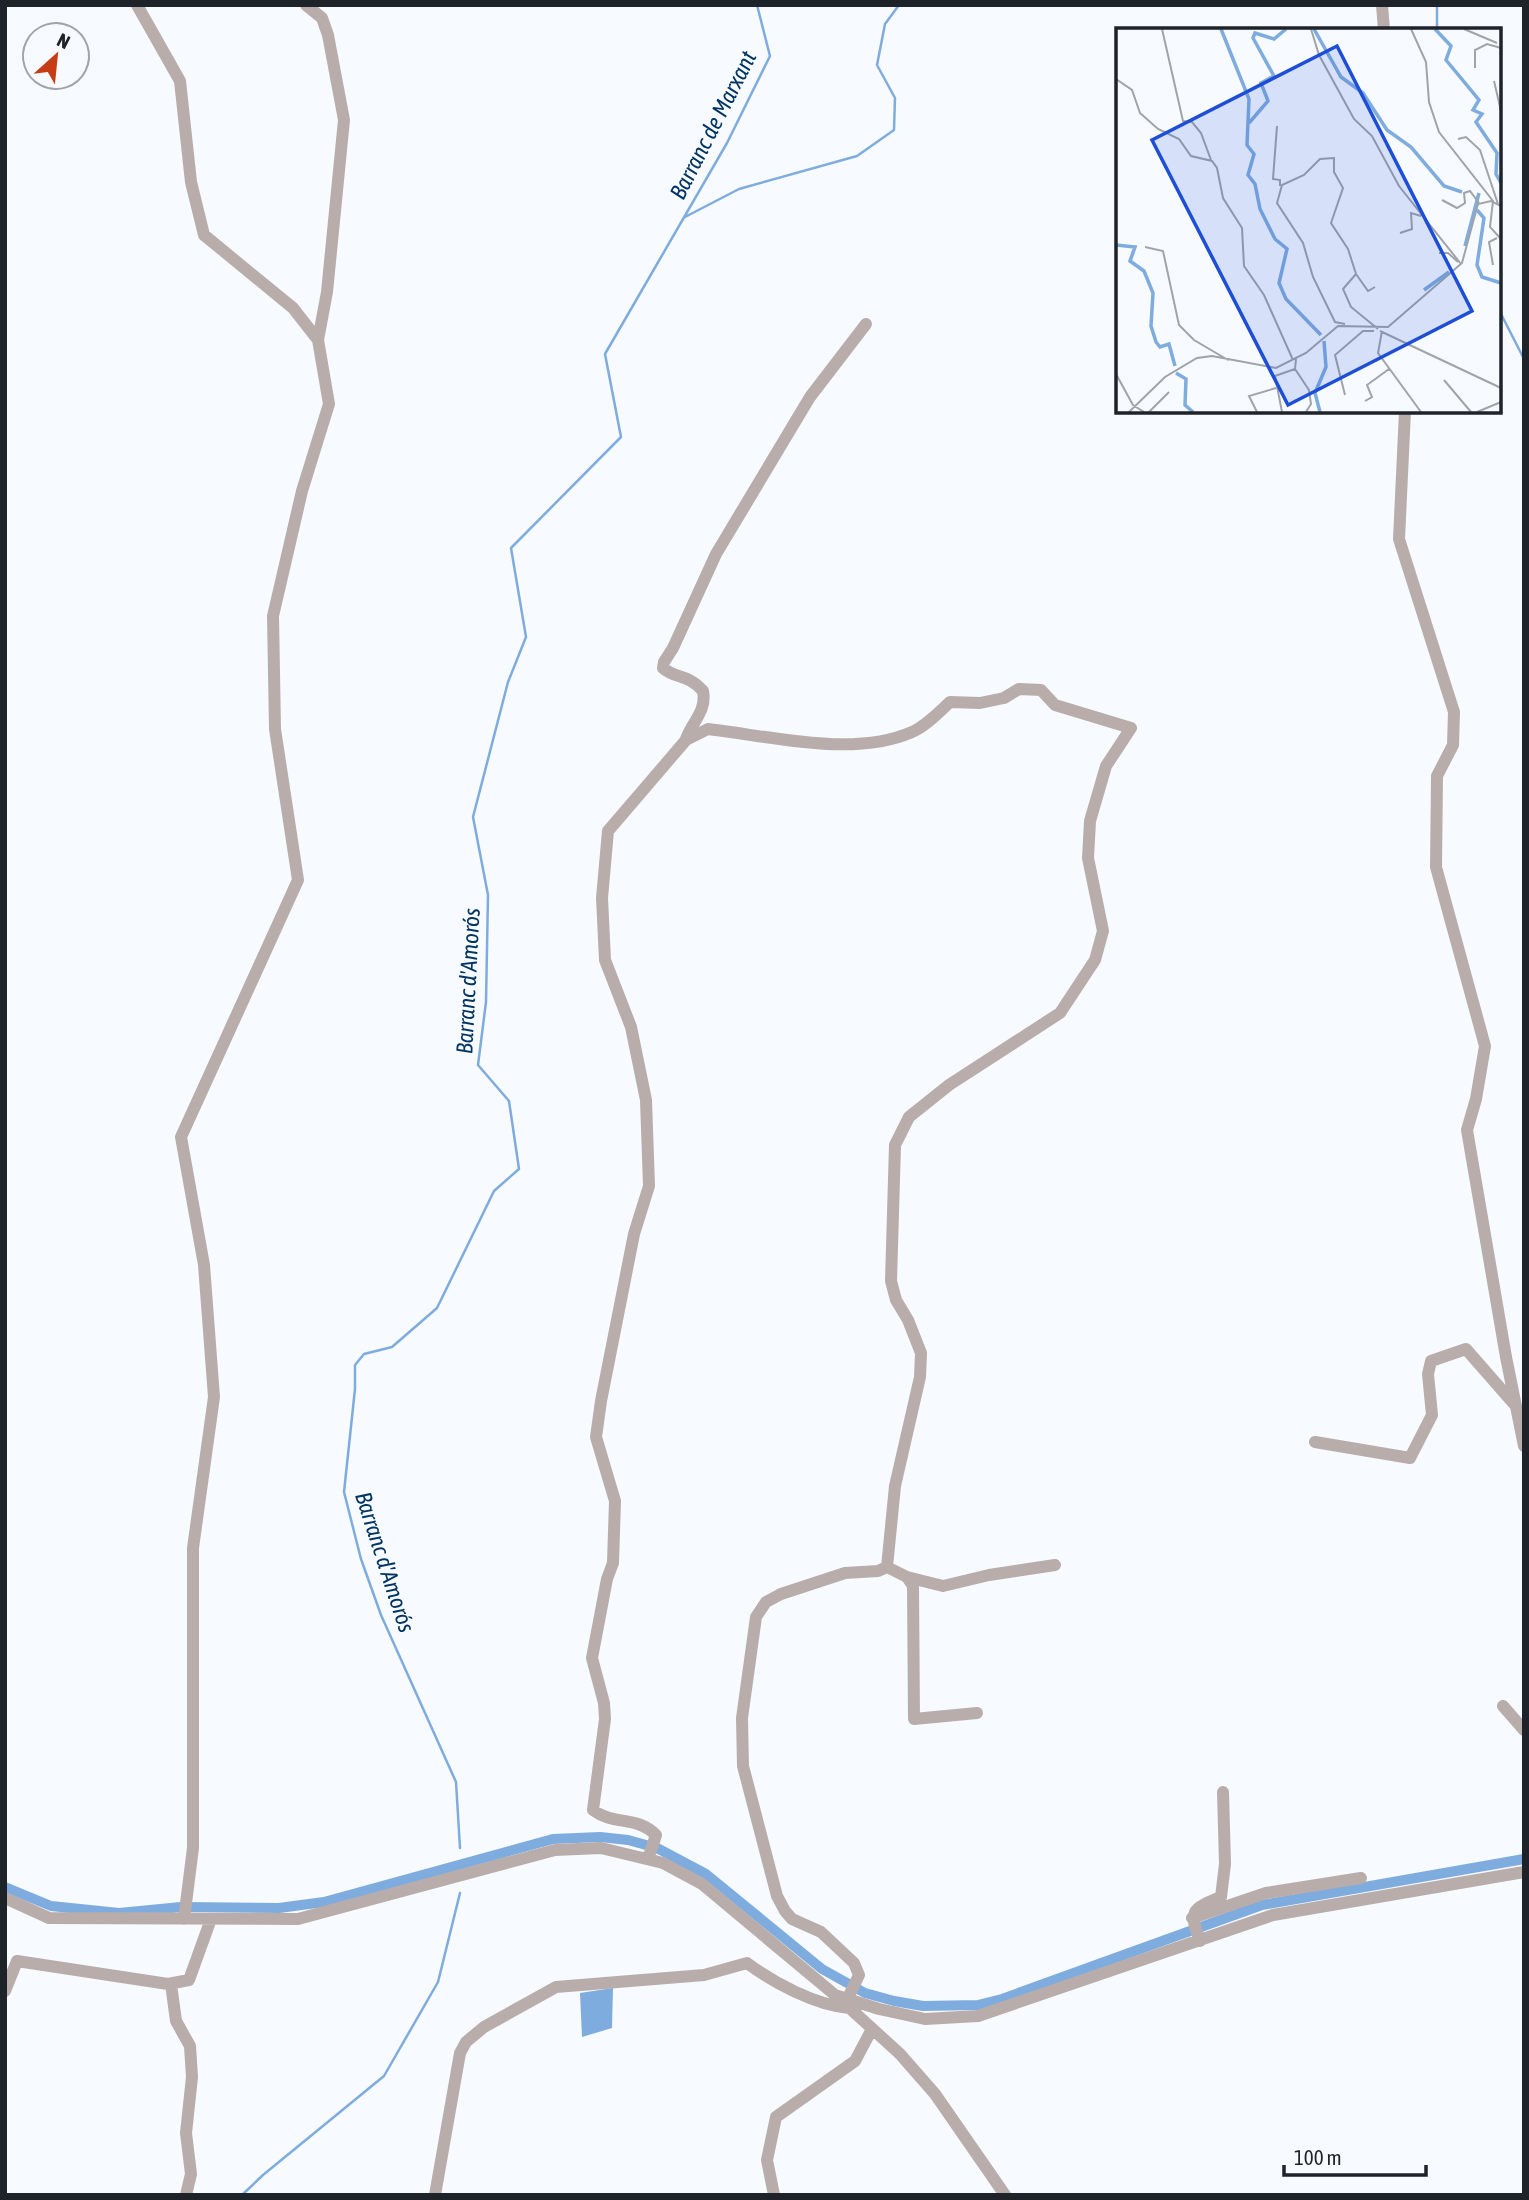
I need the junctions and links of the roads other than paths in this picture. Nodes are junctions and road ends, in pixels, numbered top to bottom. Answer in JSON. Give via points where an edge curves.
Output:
{"nodes":[{"id":1,"x":137,"y":5,"type":"edge"},
{"id":2,"x":306,"y":5,"type":"edge"},
{"id":3,"x":1382,"y":5,"type":"edge"},
{"id":4,"x":1384,"y":28,"type":"edge"},
{"id":5,"x":866,"y":324,"type":"dead end"},
{"id":6,"x":318,"y":340,"type":"junction"},
{"id":7,"x":1405,"y":413,"type":"edge"},
{"id":8,"x":686,"y":740,"type":"junction"},
{"id":9,"x":1516,"y":1407,"type":"junction"},
{"id":10,"x":1315,"y":1442,"type":"dead end"},
{"id":11,"x":1524,"y":1446,"type":"edge"},
{"id":12,"x":1055,"y":1565,"type":"dead end"},
{"id":13,"x":887,"y":1567,"type":"junction"},
{"id":14,"x":907,"y":1577,"type":"junction"},
{"id":15,"x":1503,"y":1706,"type":"dead end"},
{"id":16,"x":976,"y":1713,"type":"dead end"},
{"id":17,"x":1524,"y":1730,"type":"edge"},
{"id":18,"x":1223,"y":1792,"type":"dead end"},
{"id":19,"x":648,"y":1859,"type":"junction"},
{"id":20,"x":1524,"y":1872,"type":"edge"},
{"id":21,"x":1361,"y":1878,"type":"dead end"},
{"id":22,"x":5,"y":1898,"type":"edge"},
{"id":23,"x":184,"y":1919,"type":"junction"},
{"id":24,"x":211,"y":1919,"type":"junction"},
{"id":25,"x":1192,"y":1919,"type":"junction"},
{"id":26,"x":1200,"y":1941,"type":"junction"},
{"id":27,"x":171,"y":1984,"type":"junction"},
{"id":28,"x":5,"y":1991,"type":"edge"},
{"id":29,"x":844,"y":2000,"type":"junction"},
{"id":30,"x":872,"y":2029,"type":"junction"},
{"id":31,"x":186,"y":2195,"type":"edge"},
{"id":32,"x":435,"y":2195,"type":"edge"},
{"id":33,"x":774,"y":2195,"type":"edge"},
{"id":34,"x":1004,"y":2195,"type":"edge"}],
"edges":[{"from":1,"to":6,"type":"street","via":[[180,81],[191,182],[204,235],[293,308]]},
{"from":2,"to":6,"type":"street","via":[[322,18],[328,35],[344,120]]},
{"from":3,"to":4,"type":"street"},
{"from":5,"to":8,"type":"street","via":[[803,407],[716,554],[664,662],[666,672],[687,677],[703,691],[701,713]]},
{"from":6,"to":23,"type":"street","via":[[329,404],[272,616],[275,729],[298,880],[181,1137],[204,1265],[214,1397],[193,1548],[193,1848]]},
{"from":7,"to":9,"type":"street","via":[[1399,539],[1454,712],[1453,745],[1437,776],[1436,867],[1485,1046],[1467,1130]]},
{"from":8,"to":13,"type":"street","via":[[708,729],[835,744],[882,741],[914,732],[950,702],[981,703],[1019,689],[1041,690],[1055,705],[1131,728],[1106,766],[1090,821],[1088,858],[1103,931],[1095,960],[1060,1013],[949,1085],[909,1118],[895,1145],[891,1281],[921,1353],[920,1377],[895,1486]]},
{"from":8,"to":19,"type":"street","via":[[608,831],[602,898],[605,960],[631,1027],[646,1100],[649,1186],[634,1234],[597,1437],[615,1501],[613,1563],[592,1658],[605,1719],[593,1810],[602,1817],[645,1825],[656,1835]]},
{"from":9,"to":10,"type":"street","via":[[1466,1349],[1428,1366],[1433,1415],[1410,1458]]},
{"from":9,"to":11,"type":"street"},
{"from":12,"to":14,"type":"street","via":[[943,1586]]},
{"from":13,"to":14,"type":"street"},
{"from":13,"to":29,"type":"street","via":[[845,1573],[765,1602],[757,1617],[742,1718],[743,1766],[777,1896],[792,1919],[821,1932],[854,1963],[859,1975]]},
{"from":14,"to":16,"type":"street","via":[[913,1586],[914,1719]]},
{"from":15,"to":17,"type":"street"},
{"from":18,"to":25,"type":"street","via":[[1221,1897],[1195,1909]]},
{"from":19,"to":24,"type":"street","via":[[601,1848],[555,1850],[298,1919]]},
{"from":19,"to":29,"type":"street","via":[[702,1884]]},
{"from":20,"to":26,"type":"street","via":[[1273,1915]]},
{"from":21,"to":25,"type":"street","via":[[1266,1894]]},
{"from":22,"to":23,"type":"street","via":[[49,1918]]},
{"from":23,"to":24,"type":"street"},
{"from":24,"to":27,"type":"street","via":[[189,1980]]},
{"from":25,"to":26,"type":"street"},
{"from":26,"to":29,"type":"street","via":[[978,2016],[925,2019]]},
{"from":27,"to":28,"type":"street","via":[[17,1961]]},
{"from":27,"to":31,"type":"street","via":[[176,2021],[191,2057],[187,2133],[191,2174]]},
{"from":29,"to":30,"type":"street"},
{"from":29,"to":32,"type":"street","via":[[835,2007],[770,1981],[747,1963],[704,1975],[556,1987],[466,2042],[460,2053]]},
{"from":30,"to":33,"type":"street","via":[[855,2061],[776,2117],[767,2160]]},
{"from":30,"to":34,"type":"street","via":[[935,2094]]}]}
